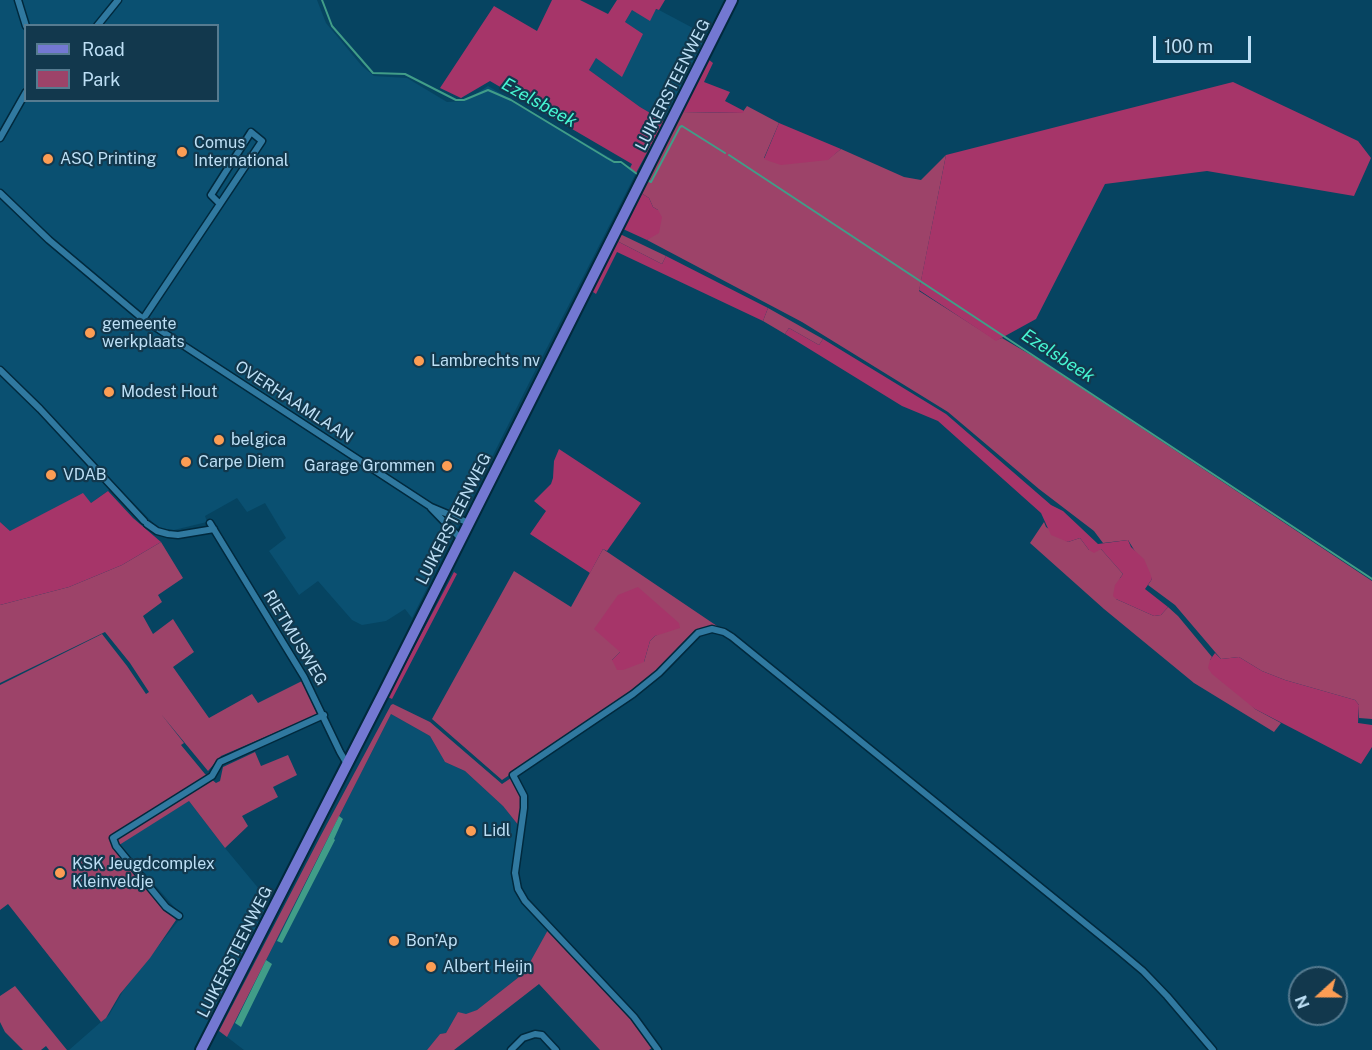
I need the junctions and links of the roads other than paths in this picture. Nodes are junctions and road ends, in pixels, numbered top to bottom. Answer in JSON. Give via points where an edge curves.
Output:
{"nodes":[{"id":1,"x":18,"y":0,"type":"edge"},
{"id":2,"x":118,"y":0,"type":"edge"},
{"id":3,"x":732,"y":0,"type":"edge"},
{"id":4,"x":25,"y":24,"type":"edge"},
{"id":5,"x":100,"y":24,"type":"edge"},
{"id":6,"x":24,"y":96,"type":"edge"},
{"id":7,"x":0,"y":138,"type":"edge"},
{"id":8,"x":0,"y":193,"type":"edge"},
{"id":9,"x":220,"y":204,"type":"junction"},
{"id":10,"x":143,"y":319,"type":"junction"},
{"id":11,"x":0,"y":370,"type":"edge"},
{"id":12,"x":431,"y":507,"type":"junction"},
{"id":13,"x":469,"y":523,"type":"junction"},
{"id":14,"x":461,"y":539,"type":"junction"},
{"id":15,"x":324,"y":716,"type":"junction"},
{"id":16,"x":347,"y":764,"type":"junction"},
{"id":17,"x":179,"y":916,"type":"dead end"},
{"id":18,"x":201,"y":1050,"type":"edge"},
{"id":19,"x":511,"y":1050,"type":"edge"},
{"id":20,"x":556,"y":1050,"type":"edge"},
{"id":21,"x":658,"y":1050,"type":"edge"},
{"id":22,"x":1213,"y":1050,"type":"edge"}],
"edges":[{"from":1,"to":4,"type":"street"},
{"from":2,"to":5,"type":"street"},
{"from":3,"to":13,"type":"main road","name":"LUIKERSTEENWEG"},
{"from":6,"to":7,"type":"street"},
{"from":8,"to":10,"type":"street","name":"OVERHAAMLAAN"},
{"from":9,"to":9,"type":"street","via":[[211,195],[251,132],[262,141]]},
{"from":9,"to":10,"type":"street"},
{"from":10,"to":12,"type":"street","name":"OVERHAAMLAAN"},
{"from":11,"to":15,"type":"street","name":"RIETMUSWEG","via":[[146,523],[157,531],[178,535],[212,526]]},
{"from":12,"to":13,"type":"street","name":"OVERHAAMLAAN"},
{"from":12,"to":14,"type":"street","name":"OVERHAAMLAAN"},
{"from":13,"to":14,"type":"main road","name":"LUIKERSTEENWEG"},
{"from":14,"to":16,"type":"main road","name":"LUIKERSTEENWEG"},
{"from":15,"to":16,"type":"street","name":"RIETMUSWEG"},
{"from":15,"to":17,"type":"street","via":[[220,762],[212,776],[113,838],[166,907]]},
{"from":16,"to":18,"type":"main road","name":"LUIKERSTEENWEG"},
{"from":19,"to":20,"type":"street","via":[[523,1038],[535,1034],[542,1035]]},
{"from":21,"to":22,"type":"street","via":[[634,1017],[518,889],[515,873],[524,796],[513,775],[633,694],[698,633],[712,630],[732,637],[1118,950],[1167,996]]}]}
